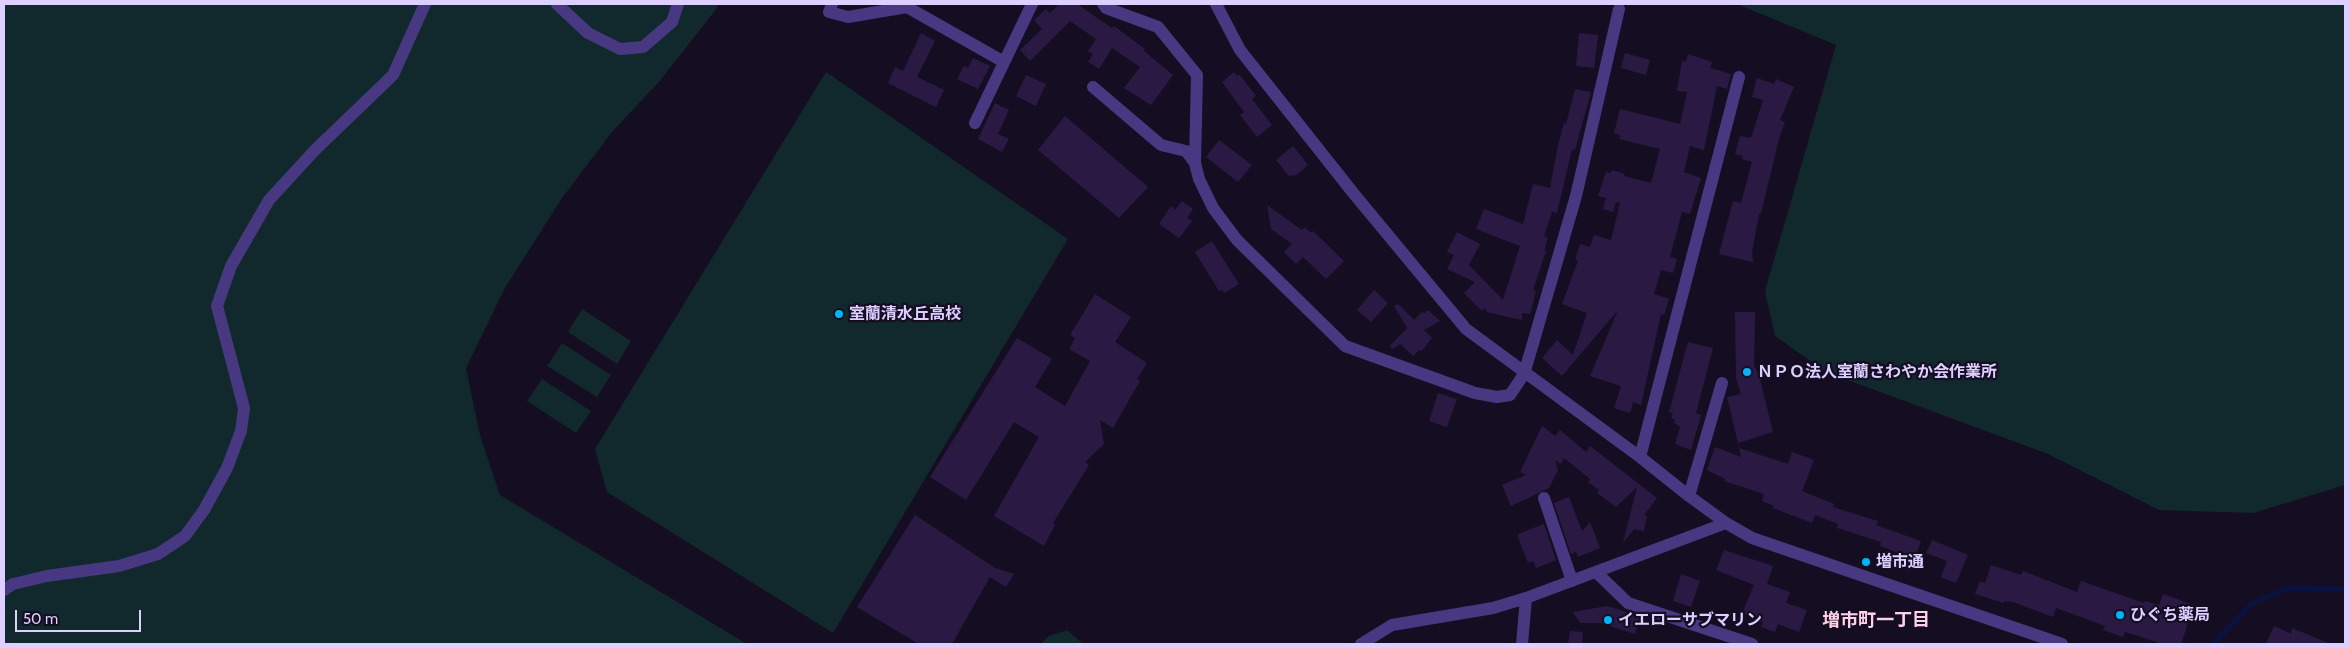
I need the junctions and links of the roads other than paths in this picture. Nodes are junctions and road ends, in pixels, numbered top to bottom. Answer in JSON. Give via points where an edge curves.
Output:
{"nodes":[{"id":1,"x":425,"y":4,"type":"edge"},
{"id":2,"x":557,"y":4,"type":"edge"},
{"id":3,"x":678,"y":4,"type":"edge"},
{"id":4,"x":832,"y":4,"type":"edge"},
{"id":5,"x":1032,"y":4,"type":"edge"},
{"id":6,"x":1103,"y":4,"type":"edge"},
{"id":7,"x":1216,"y":4,"type":"edge"},
{"id":8,"x":908,"y":6,"type":"edge"},
{"id":9,"x":1619,"y":9,"type":"dead end"},
{"id":10,"x":1004,"y":62,"type":"junction"},
{"id":11,"x":1739,"y":77,"type":"dead end"},
{"id":12,"x":1093,"y":86,"type":"dead end"},
{"id":13,"x":975,"y":123,"type":"dead end"},
{"id":14,"x":1195,"y":163,"type":"junction"},
{"id":15,"x":1524,"y":374,"type":"junction"},
{"id":16,"x":1722,"y":383,"type":"dead end"},
{"id":17,"x":1640,"y":457,"type":"junction"},
{"id":18,"x":1689,"y":496,"type":"junction"},
{"id":19,"x":1544,"y":498,"type":"dead end"},
{"id":20,"x":1726,"y":523,"type":"junction"},
{"id":21,"x":1596,"y":572,"type":"junction"},
{"id":22,"x":1572,"y":581,"type":"junction"},
{"id":23,"x":4,"y":590,"type":"edge"},
{"id":24,"x":1526,"y":598,"type":"junction"},
{"id":25,"x":1728,"y":641,"type":"edge"},
{"id":26,"x":1361,"y":644,"type":"edge"},
{"id":27,"x":1522,"y":644,"type":"edge"},
{"id":28,"x":1752,"y":644,"type":"edge"},
{"id":29,"x":2062,"y":644,"type":"edge"}],
"edges":[{"from":1,"to":23,"type":"street","via":[[393,75],[315,150],[269,200],[231,266],[217,306],[244,408],[241,431],[204,510],[185,536],[158,554],[119,566],[13,584]]},
{"from":2,"to":3,"type":"street","via":[[588,33],[620,49],[644,47],[672,22]]},
{"from":4,"to":8,"type":"street","via":[[828,12],[848,17]]},
{"from":5,"to":10,"type":"street"},
{"from":6,"to":14,"type":"street","via":[[1106,8],[1158,27],[1196,75]]},
{"from":7,"to":15,"type":"street","via":[[1240,50],[1466,329]]},
{"from":8,"to":10,"type":"street"},
{"from":9,"to":15,"type":"street","via":[[1576,196]]},
{"from":10,"to":13,"type":"street"},
{"from":11,"to":17,"type":"street"},
{"from":12,"to":14,"type":"street","via":[[1161,145],[1186,151]]},
{"from":14,"to":15,"type":"street","via":[[1213,208],[1237,240],[1345,346],[1497,398],[1510,395]]},
{"from":15,"to":17,"type":"street"},
{"from":16,"to":18,"type":"street"},
{"from":17,"to":18,"type":"street"},
{"from":18,"to":20,"type":"street"},
{"from":19,"to":22,"type":"street"},
{"from":20,"to":21,"type":"street"},
{"from":20,"to":29,"type":"street","via":[[1752,538]]},
{"from":21,"to":22,"type":"street"},
{"from":21,"to":25,"type":"street","via":[[1628,603]]},
{"from":22,"to":24,"type":"street"},
{"from":24,"to":26,"type":"street","via":[[1493,608],[1392,625]]},
{"from":24,"to":27,"type":"street"},
{"from":25,"to":28,"type":"street"}]}
